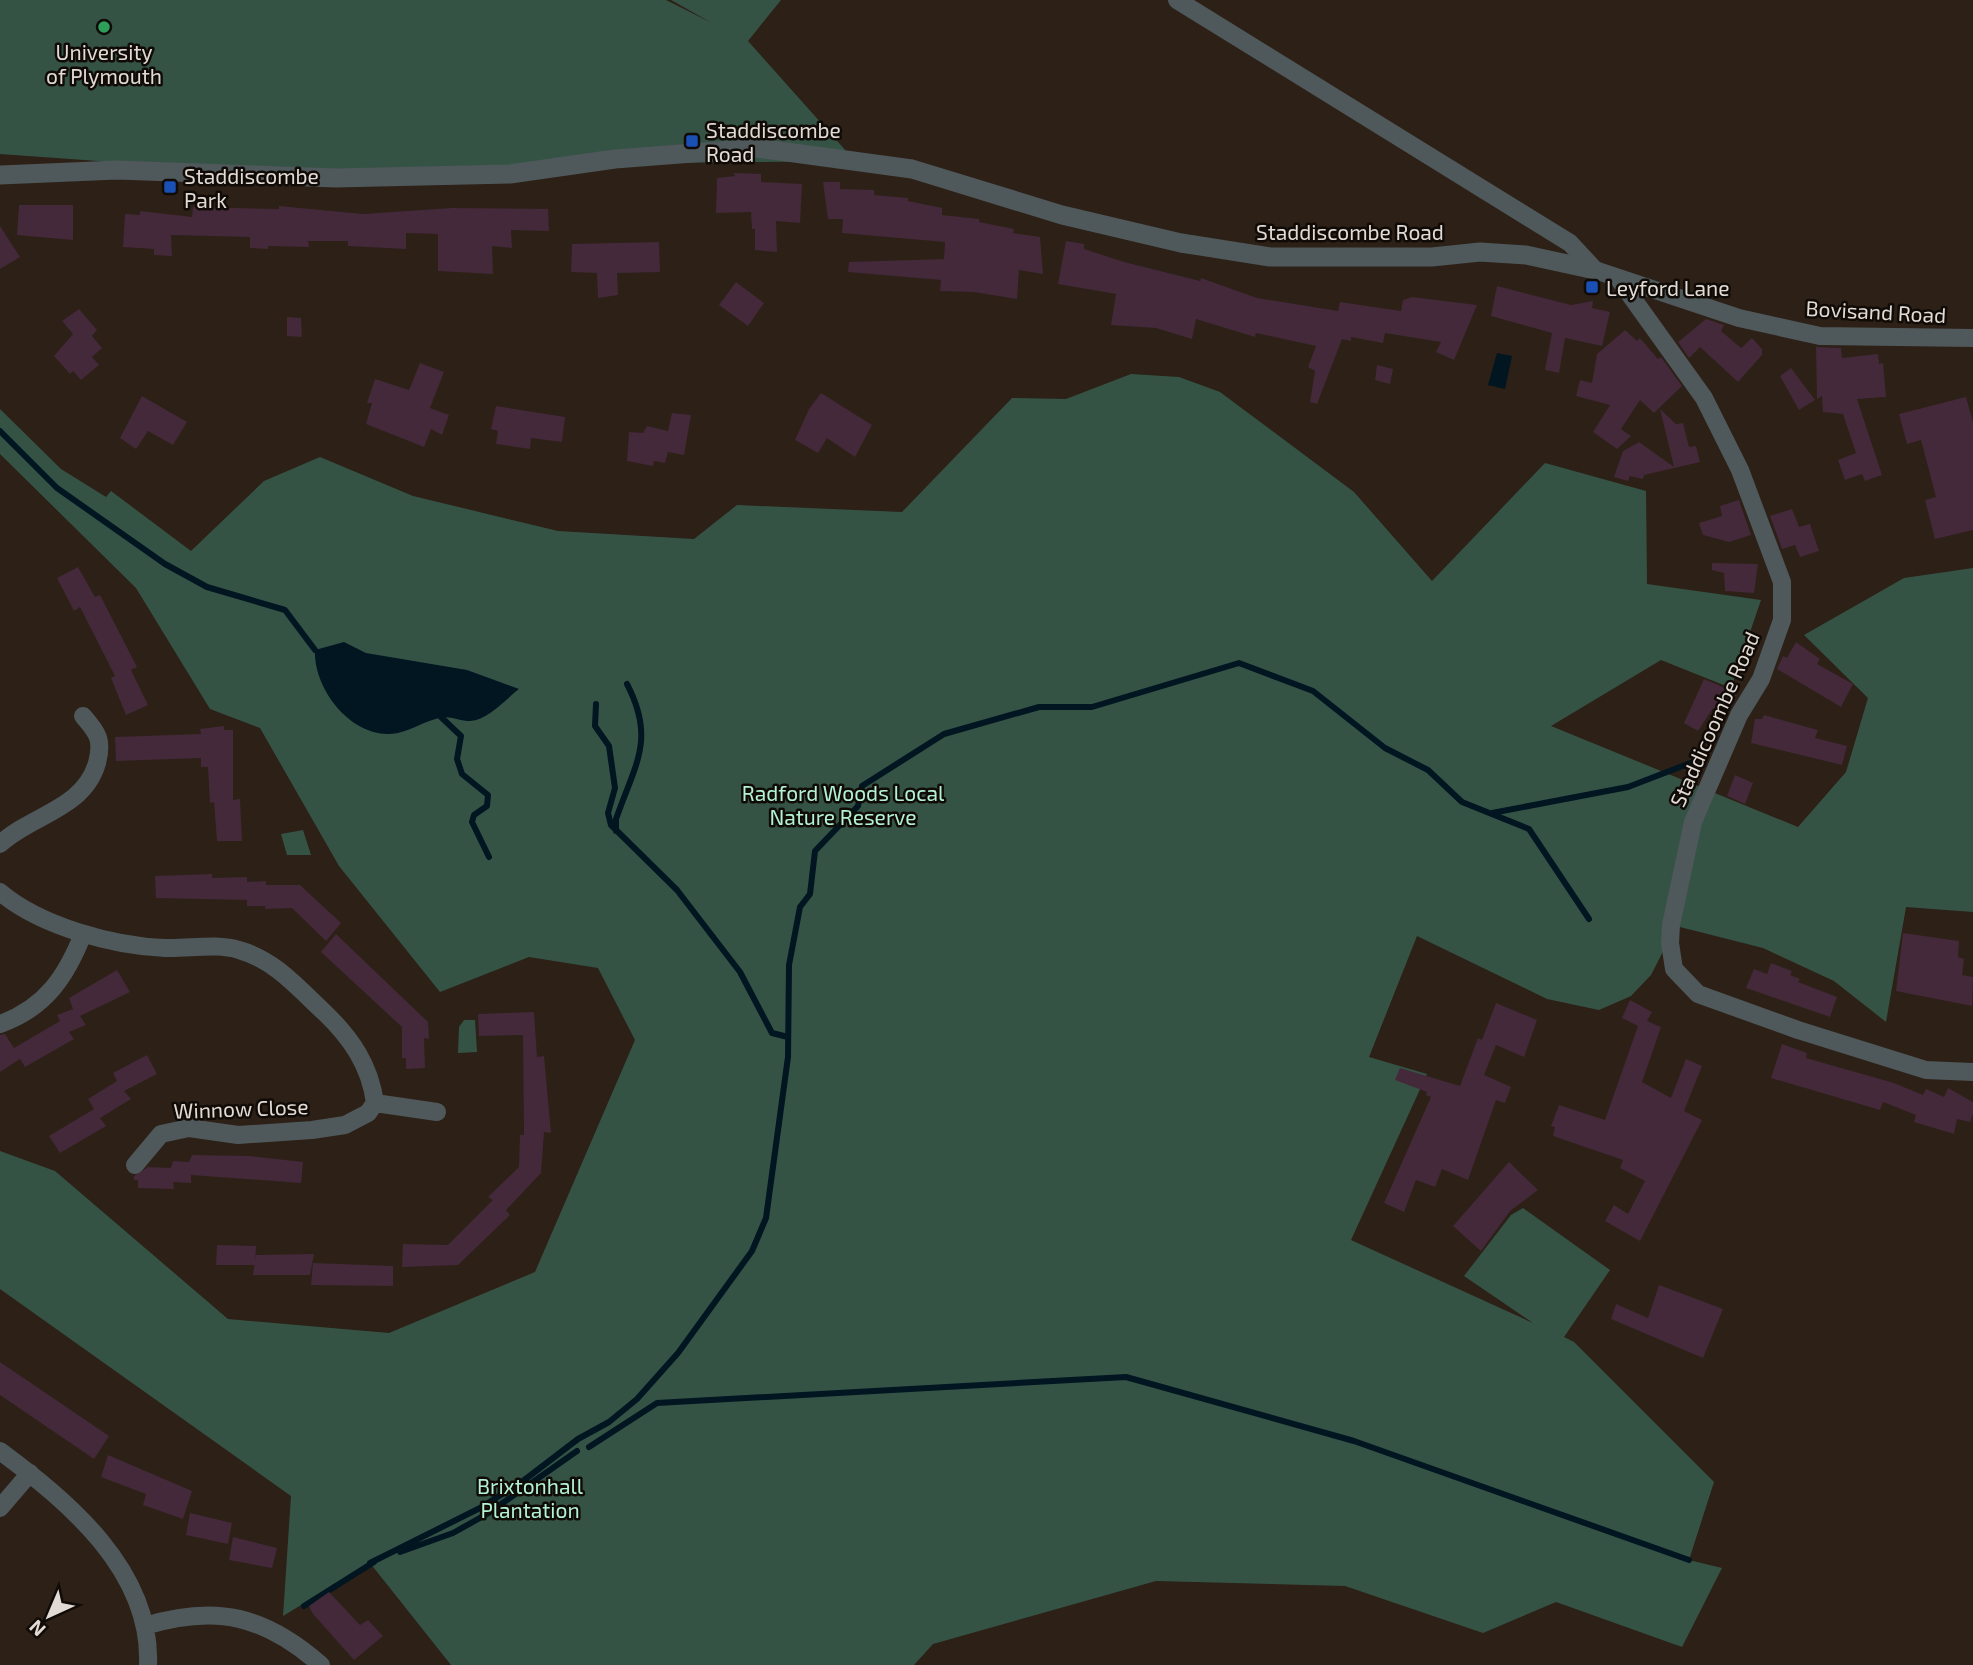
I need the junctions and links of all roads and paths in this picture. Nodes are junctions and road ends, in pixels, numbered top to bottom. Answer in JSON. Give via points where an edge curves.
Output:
{"nodes":[{"id":1,"x":1177,"y":0,"type":"edge"},
{"id":2,"x":0,"y":175,"type":"edge"},
{"id":3,"x":1595,"y":270,"type":"junction"},
{"id":4,"x":1618,"y":278,"type":"junction"},
{"id":5,"x":1973,"y":338,"type":"edge"},
{"id":6,"x":83,"y":716,"type":"dead end"},
{"id":7,"x":0,"y":844,"type":"edge"},
{"id":8,"x":0,"y":892,"type":"edge"},
{"id":9,"x":83,"y":934,"type":"junction"},
{"id":10,"x":0,"y":1024,"type":"edge"},
{"id":11,"x":1973,"y":1072,"type":"edge"},
{"id":12,"x":375,"y":1103,"type":"junction"},
{"id":13,"x":437,"y":1112,"type":"dead end"},
{"id":14,"x":135,"y":1165,"type":"dead end"},
{"id":15,"x":0,"y":1451,"type":"edge"},
{"id":16,"x":30,"y":1473,"type":"junction"},
{"id":17,"x":0,"y":1508,"type":"edge"},
{"id":18,"x":145,"y":1626,"type":"junction"},
{"id":19,"x":148,"y":1665,"type":"edge"},
{"id":20,"x":321,"y":1665,"type":"edge"}],
"edges":[{"from":1,"to":3,"type":"street","via":[[1570,243]]},
{"from":2,"to":3,"type":"street","name":"Staddiscombe Road","via":[[117,170],[336,178],[510,174],[603,160],[758,148],[912,169],[1062,215],[1181,243],[1270,257],[1432,257],[1480,252],[1526,255]]},
{"from":3,"to":4,"type":"street","name":"Staddiscombe Road"},
{"from":4,"to":5,"type":"street","name":"Bovisand Road","via":[[1739,318],[1820,336]]},
{"from":4,"to":11,"type":"street","name":"Staddicoombe Road","via":[[1704,398],[1740,470],[1782,582],[1782,620],[1761,679],[1739,715],[1693,822],[1671,925],[1674,969],[1698,994],[1798,1030],[1926,1070]]},
{"from":6,"to":7,"type":"street","via":[[99,734],[101,746],[83,791]]},
{"from":8,"to":9,"type":"street"},
{"from":9,"to":10,"type":"street","via":[[72,963],[43,1002]]},
{"from":9,"to":12,"type":"street","via":[[162,948],[237,949],[263,960],[338,1026],[365,1063]]},
{"from":12,"to":13,"type":"street"},
{"from":12,"to":14,"type":"street","name":"Winnow Close","via":[[355,1121],[334,1126],[238,1135],[189,1128],[161,1134]]},
{"from":15,"to":16,"type":"street"},
{"from":16,"to":17,"type":"street"},
{"from":16,"to":18,"type":"street","via":[[120,1566]]},
{"from":18,"to":19,"type":"street"},
{"from":18,"to":20,"type":"street","via":[[220,1614],[258,1622],[293,1640]]}]}
